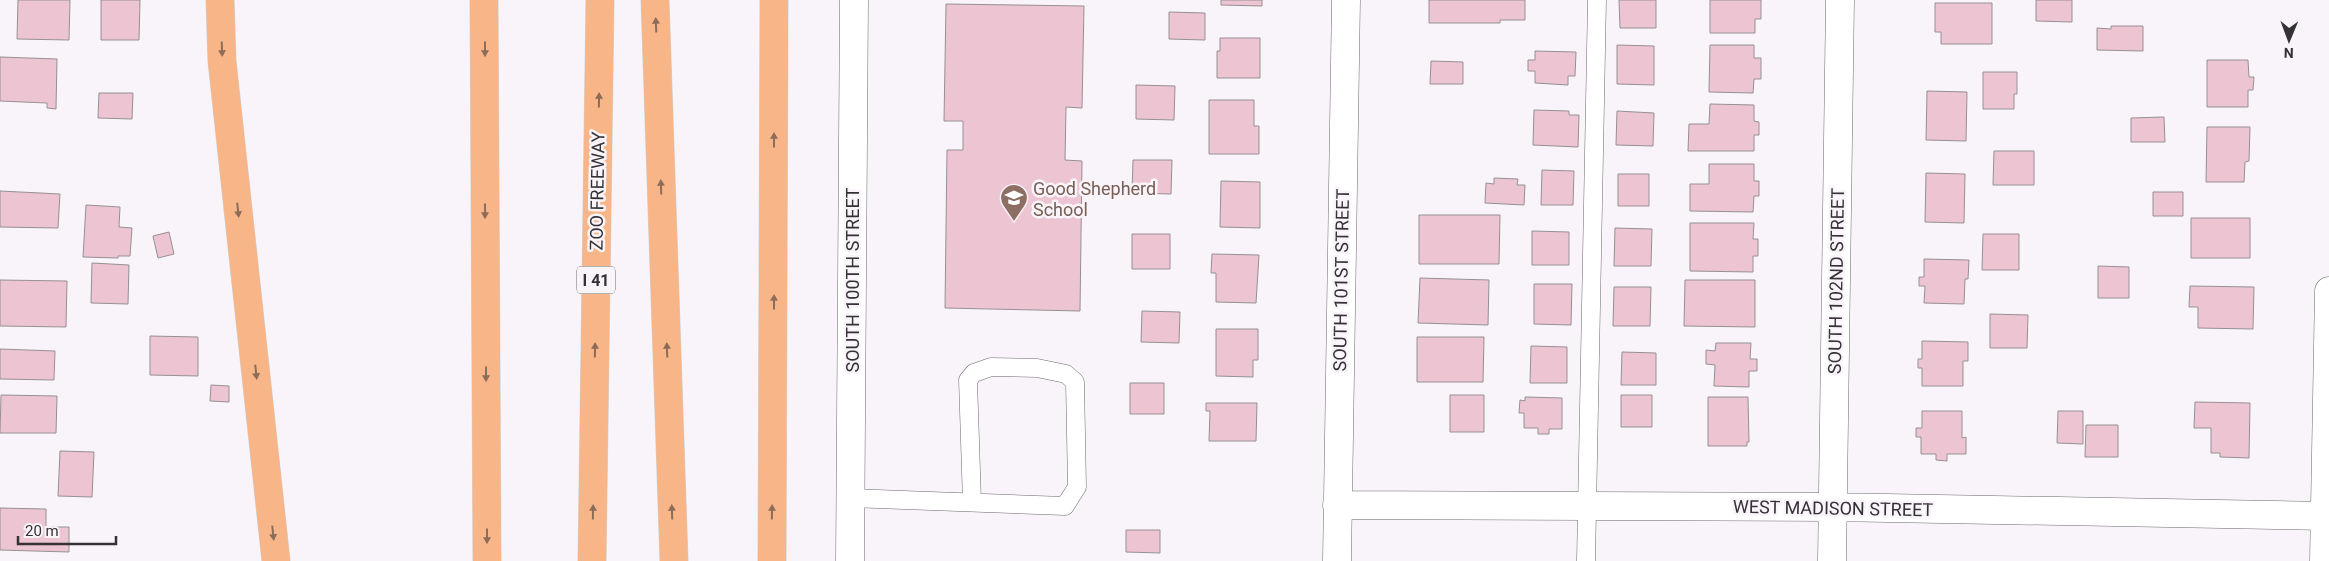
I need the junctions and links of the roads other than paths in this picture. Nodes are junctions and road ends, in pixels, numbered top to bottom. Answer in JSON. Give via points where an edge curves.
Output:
{"nodes":[{"id":1,"x":220,"y":0,"type":"edge"},
{"id":2,"x":484,"y":0,"type":"edge"},
{"id":3,"x":600,"y":0,"type":"edge"},
{"id":4,"x":655,"y":0,"type":"edge"},
{"id":5,"x":774,"y":0,"type":"edge"},
{"id":6,"x":854,"y":0,"type":"edge"},
{"id":7,"x":1346,"y":0,"type":"edge"},
{"id":8,"x":1597,"y":0,"type":"edge"},
{"id":9,"x":1840,"y":0,"type":"edge"},
{"id":10,"x":2329,"y":290,"type":"edge"},
{"id":11,"x":850,"y":498,"type":"junction"},
{"id":12,"x":972,"y":502,"type":"junction"},
{"id":13,"x":1337,"y":505,"type":"junction"},
{"id":14,"x":1587,"y":506,"type":"junction"},
{"id":15,"x":1833,"y":507,"type":"junction"},
{"id":16,"x":2327,"y":516,"type":"edge"},
{"id":17,"x":276,"y":561,"type":"edge"},
{"id":18,"x":487,"y":561,"type":"edge"},
{"id":19,"x":592,"y":561,"type":"edge"},
{"id":20,"x":674,"y":561,"type":"edge"},
{"id":21,"x":772,"y":561,"type":"edge"},
{"id":22,"x":850,"y":561,"type":"edge"},
{"id":23,"x":1337,"y":561,"type":"edge"},
{"id":24,"x":1586,"y":561,"type":"edge"},
{"id":25,"x":1832,"y":561,"type":"edge"},
{"id":26,"x":2324,"y":561,"type":"edge"}],
"edges":[{"from":1,"to":17,"type":"highway","one_way":true,"via":[[222,61]]},
{"from":2,"to":18,"type":"highway","one_way":true},
{"from":19,"to":3,"type":"highway","name":"ZOO FREEWAY","number":"I 41","one_way":true},
{"from":20,"to":4,"type":"highway","one_way":true},
{"from":21,"to":5,"type":"highway","one_way":true},
{"from":6,"to":11,"type":"street","name":"SOUTH 100TH STREET"},
{"from":7,"to":13,"type":"street","name":"SOUTH 101ST STREET"},
{"from":8,"to":14,"type":"lane"},
{"from":9,"to":15,"type":"street","name":"SOUTH 102ND STREET"},
{"from":10,"to":16,"type":"street"},
{"from":11,"to":12,"type":"lane"},
{"from":11,"to":22,"type":"street","name":"SOUTH 100TH STREET"},
{"from":12,"to":12,"type":"lane","via":[[968,380],[974,373],[991,367],[1037,368],[1066,374],[1075,382],[1076,487],[1065,506]]},
{"from":13,"to":14,"type":"street","name":"WEST MADISON STREET"},
{"from":13,"to":23,"type":"street","name":"SOUTH 101ST STREET"},
{"from":14,"to":15,"type":"street","name":"WEST MADISON STREET"},
{"from":14,"to":24,"type":"lane"},
{"from":15,"to":16,"type":"street","name":"WEST MADISON STREET"},
{"from":15,"to":25,"type":"street","name":"SOUTH 102ND STREET"},
{"from":16,"to":26,"type":"street"}]}
